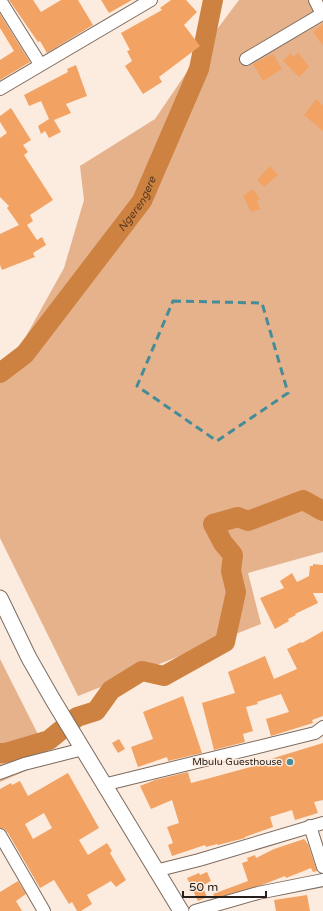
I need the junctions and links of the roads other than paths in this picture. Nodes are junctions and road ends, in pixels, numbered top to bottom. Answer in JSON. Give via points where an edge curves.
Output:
{"nodes":[{"id":1,"x":0,"y":0,"type":"edge"},
{"id":2,"x":315,"y":0,"type":"edge"},
{"id":3,"x":147,"y":1,"type":"edge"},
{"id":4,"x":246,"y":59,"type":"dead end"},
{"id":5,"x":40,"y":64,"type":"junction"},
{"id":6,"x":0,"y":89,"type":"edge"},
{"id":7,"x":0,"y":598,"type":"edge"},
{"id":8,"x":323,"y":727,"type":"edge"},
{"id":9,"x":82,"y":749,"type":"junction"},
{"id":10,"x":0,"y":772,"type":"edge"},
{"id":11,"x":103,"y":785,"type":"junction"},
{"id":12,"x":323,"y":823,"type":"edge"},
{"id":13,"x":310,"y":826,"type":"junction"},
{"id":14,"x":0,"y":835,"type":"edge"},
{"id":15,"x":323,"y":867,"type":"edge"},
{"id":16,"x":155,"y":871,"type":"junction"},
{"id":17,"x":323,"y":880,"type":"edge"},
{"id":18,"x":44,"y":911,"type":"edge"},
{"id":19,"x":181,"y":911,"type":"edge"},
{"id":20,"x":195,"y":911,"type":"edge"}],
"edges":[{"from":1,"to":5,"type":"street"},
{"from":2,"to":4,"type":"street","via":[[322,14]]},
{"from":3,"to":5,"type":"street"},
{"from":5,"to":6,"type":"street"},
{"from":7,"to":9,"type":"street","via":[[52,700]]},
{"from":8,"to":11,"type":"street","via":[[315,732],[254,749]]},
{"from":9,"to":10,"type":"street"},
{"from":9,"to":11,"type":"street"},
{"from":11,"to":16,"type":"street"},
{"from":12,"to":13,"type":"street"},
{"from":13,"to":15,"type":"street"},
{"from":13,"to":16,"type":"street"},
{"from":14,"to":18,"type":"street"},
{"from":16,"to":19,"type":"street"},
{"from":17,"to":20,"type":"street","via":[[258,893]]}]}
